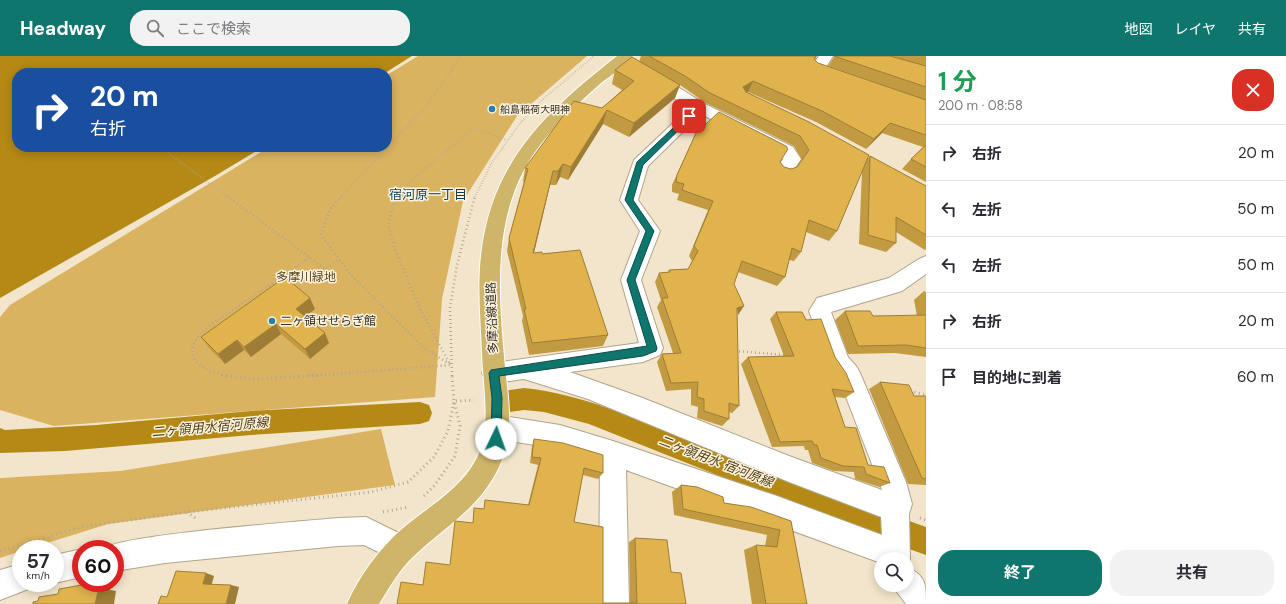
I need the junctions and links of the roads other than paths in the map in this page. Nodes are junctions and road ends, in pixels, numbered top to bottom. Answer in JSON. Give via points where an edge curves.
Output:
{"nodes":[{"id":1,"x":826,"y":56,"type":"edge"},
{"id":2,"x":631,"y":64,"type":"edge"},
{"id":3,"x":850,"y":80,"type":"edge"},
{"id":4,"x":699,"y":107,"type":"junction"},
{"id":5,"x":784,"y":172,"type":"edge"},
{"id":6,"x":926,"y":264,"type":"edge"},
{"id":7,"x":523,"y":369,"type":"junction"},
{"id":8,"x":494,"y":373,"type":"junction"},
{"id":9,"x":497,"y":428,"type":"junction"},
{"id":10,"x":613,"y":453,"type":"junction"},
{"id":11,"x":896,"y":511,"type":"junction"},
{"id":12,"x":400,"y":550,"type":"junction"},
{"id":13,"x":891,"y":552,"type":"edge"},
{"id":14,"x":896,"y":552,"type":"edge"},
{"id":15,"x":124,"y":556,"type":"edge"},
{"id":16,"x":12,"y":581,"type":"edge"},
{"id":17,"x":0,"y":585,"type":"edge"},
{"id":18,"x":362,"y":604,"type":"edge"},
{"id":19,"x":614,"y":604,"type":"edge"}],
"edges":[{"from":1,"to":3,"type":"street","via":[[817,69]]},
{"from":2,"to":4,"type":"street"},
{"from":2,"to":8,"type":"main road","name":"多摩沿線道路","via":[[557,114],[527,151],[509,181],[499,209],[490,266]]},
{"from":4,"to":5,"type":"street","via":[[790,148],[792,159]]},
{"from":4,"to":7,"type":"street","via":[[640,164],[629,200],[650,231],[631,280],[652,348],[643,352]]},
{"from":6,"to":11,"type":"street","via":[[895,284],[824,304],[820,311],[839,363],[848,373],[893,482],[898,504]]},
{"from":7,"to":8,"type":"street"},
{"from":7,"to":11,"type":"street","via":[[590,389],[640,408]]},
{"from":8,"to":9,"type":"main road","name":"多摩沿線道路"},
{"from":9,"to":10,"type":"street","via":[[560,437]]},
{"from":9,"to":12,"type":"main road","name":"多摩沿線道路","via":[[490,459],[480,478],[461,499]]},
{"from":10,"to":13,"type":"street"},
{"from":10,"to":19,"type":"street"},
{"from":11,"to":14,"type":"street"},
{"from":12,"to":15,"type":"street","via":[[366,531],[165,549]]},
{"from":12,"to":18,"type":"main road","name":"多摩沿線道路"},
{"from":16,"to":17,"type":"street"}]}
